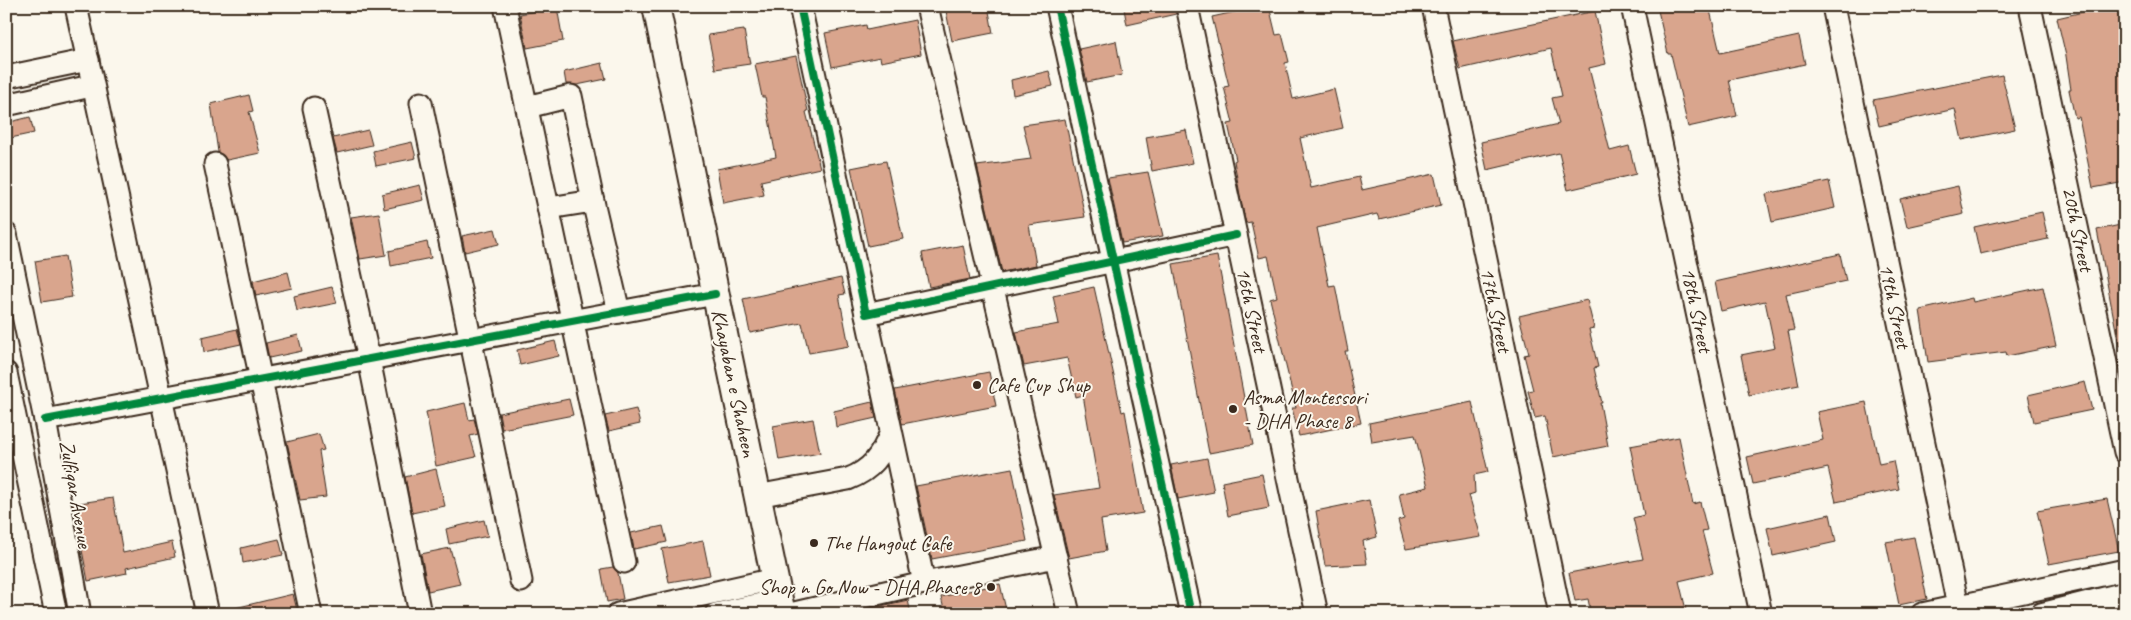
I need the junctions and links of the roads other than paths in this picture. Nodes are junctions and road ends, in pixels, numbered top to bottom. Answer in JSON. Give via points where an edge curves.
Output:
{"nodes":[{"id":1,"x":76,"y":6,"type":"edge"},
{"id":2,"x":505,"y":6,"type":"edge"},
{"id":3,"x":656,"y":6,"type":"edge"},
{"id":4,"x":800,"y":6,"type":"edge"},
{"id":5,"x":927,"y":6,"type":"edge"},
{"id":6,"x":1057,"y":6,"type":"edge"},
{"id":7,"x":1188,"y":6,"type":"edge"},
{"id":8,"x":1432,"y":6,"type":"edge"},
{"id":9,"x":1632,"y":6,"type":"edge"},
{"id":10,"x":1833,"y":6,"type":"edge"},
{"id":11,"x":2030,"y":6,"type":"edge"},
{"id":12,"x":88,"y":60,"type":"junction"},
{"id":13,"x":6,"y":77,"type":"edge"},
{"id":14,"x":91,"y":86,"type":"junction"},
{"id":15,"x":421,"y":103,"type":"dead end"},
{"id":16,"x":6,"y":105,"type":"edge"},
{"id":17,"x":527,"y":107,"type":"junction"},
{"id":18,"x":314,"y":108,"type":"dead end"},
{"id":19,"x":215,"y":164,"type":"dead end"},
{"id":20,"x":593,"y":201,"type":"junction"},
{"id":21,"x":549,"y":208,"type":"junction"},
{"id":22,"x":6,"y":234,"type":"edge"},
{"id":23,"x":1236,"y":236,"type":"junction"},
{"id":24,"x":1112,"y":261,"type":"junction"},
{"id":25,"x":992,"y":286,"type":"junction"},
{"id":26,"x":715,"y":294,"type":"junction"},
{"id":27,"x":619,"y":312,"type":"junction"},
{"id":28,"x":866,"y":314,"type":"junction"},
{"id":29,"x":573,"y":321,"type":"junction"},
{"id":30,"x":470,"y":340,"type":"junction"},
{"id":31,"x":369,"y":359,"type":"junction"},
{"id":32,"x":6,"y":373,"type":"edge"},
{"id":33,"x":261,"y":380,"type":"junction"},
{"id":34,"x":161,"y":398,"type":"junction"},
{"id":35,"x":45,"y":420,"type":"junction"},
{"id":36,"x":891,"y":432,"type":"junction"},
{"id":37,"x":2125,"y":452,"type":"edge"},
{"id":38,"x":757,"y":496,"type":"junction"},
{"id":39,"x":1056,"y":557,"type":"junction"},
{"id":40,"x":624,"y":562,"type":"dead end"},
{"id":41,"x":2125,"y":570,"type":"edge"},
{"id":42,"x":521,"y":581,"type":"dead end"},
{"id":43,"x":924,"y":583,"type":"junction"},
{"id":44,"x":2125,"y":594,"type":"edge"},
{"id":45,"x":781,"y":602,"type":"edge"},
{"id":46,"x":1958,"y":606,"type":"junction"},
{"id":47,"x":56,"y":614,"type":"edge"},
{"id":48,"x":80,"y":614,"type":"edge"},
{"id":49,"x":208,"y":614,"type":"edge"},
{"id":50,"x":311,"y":614,"type":"edge"},
{"id":51,"x":420,"y":614,"type":"edge"},
{"id":52,"x":618,"y":614,"type":"edge"},
{"id":53,"x":716,"y":614,"type":"edge"},
{"id":54,"x":1069,"y":614,"type":"edge"},
{"id":55,"x":1191,"y":614,"type":"edge"},
{"id":56,"x":1317,"y":614,"type":"edge"},
{"id":57,"x":1560,"y":614,"type":"edge"},
{"id":58,"x":1761,"y":614,"type":"edge"},
{"id":59,"x":1922,"y":614,"type":"edge"},
{"id":60,"x":2040,"y":614,"type":"edge"}],
"edges":[{"from":1,"to":12,"type":"street"},
{"from":2,"to":17,"type":"street"},
{"from":3,"to":26,"type":"main road","name":"Khayaban e Shaheen"},
{"from":4,"to":28,"type":"street"},
{"from":5,"to":25,"type":"street"},
{"from":6,"to":24,"type":"street"},
{"from":7,"to":23,"type":"street","name":"16th Street"},
{"from":8,"to":57,"type":"street","name":"17th Street"},
{"from":9,"to":58,"type":"street","name":"18th Street"},
{"from":10,"to":46,"type":"street","name":"19th Street"},
{"from":11,"to":37,"type":"street","name":"20th Street"},
{"from":12,"to":13,"type":"street"},
{"from":12,"to":14,"type":"street"},
{"from":14,"to":16,"type":"street"},
{"from":14,"to":34,"type":"street"},
{"from":15,"to":30,"type":"street"},
{"from":17,"to":20,"type":"street","via":[[571,96]]},
{"from":17,"to":21,"type":"street"},
{"from":18,"to":31,"type":"street"},
{"from":19,"to":33,"type":"street"},
{"from":20,"to":21,"type":"street"},
{"from":20,"to":27,"type":"street"},
{"from":21,"to":29,"type":"street"},
{"from":22,"to":35,"type":"street","name":"Zulfiqar Avenue"},
{"from":23,"to":24,"type":"street"},
{"from":23,"to":56,"type":"street","name":"16th Street"},
{"from":24,"to":25,"type":"street"},
{"from":24,"to":55,"type":"street"},
{"from":25,"to":28,"type":"street"},
{"from":25,"to":39,"type":"street"},
{"from":26,"to":27,"type":"street"},
{"from":26,"to":38,"type":"main road","name":"Khayaban e Shaheen"},
{"from":27,"to":29,"type":"street"},
{"from":28,"to":36,"type":"street"},
{"from":29,"to":30,"type":"street"},
{"from":29,"to":40,"type":"street"},
{"from":30,"to":31,"type":"street"},
{"from":30,"to":42,"type":"street"},
{"from":31,"to":33,"type":"street"},
{"from":31,"to":51,"type":"street"},
{"from":32,"to":47,"type":"street","name":"Zulfiqar Avenue"},
{"from":33,"to":34,"type":"street"},
{"from":33,"to":50,"type":"street"},
{"from":34,"to":35,"type":"street"},
{"from":34,"to":49,"type":"street"},
{"from":35,"to":48,"type":"street","name":"Zulfiqar Avenue"},
{"from":36,"to":38,"type":"street","via":[[882,453],[871,467],[859,475]]},
{"from":36,"to":43,"type":"street"},
{"from":38,"to":45,"type":"main road","name":"Khayaban e Shaheen"},
{"from":39,"to":43,"type":"street"},
{"from":39,"to":54,"type":"street"},
{"from":41,"to":46,"type":"street"},
{"from":43,"to":45,"type":"street"},
{"from":44,"to":60,"type":"street"},
{"from":45,"to":52,"type":"street"},
{"from":45,"to":53,"type":"street"},
{"from":46,"to":59,"type":"street"}]}
